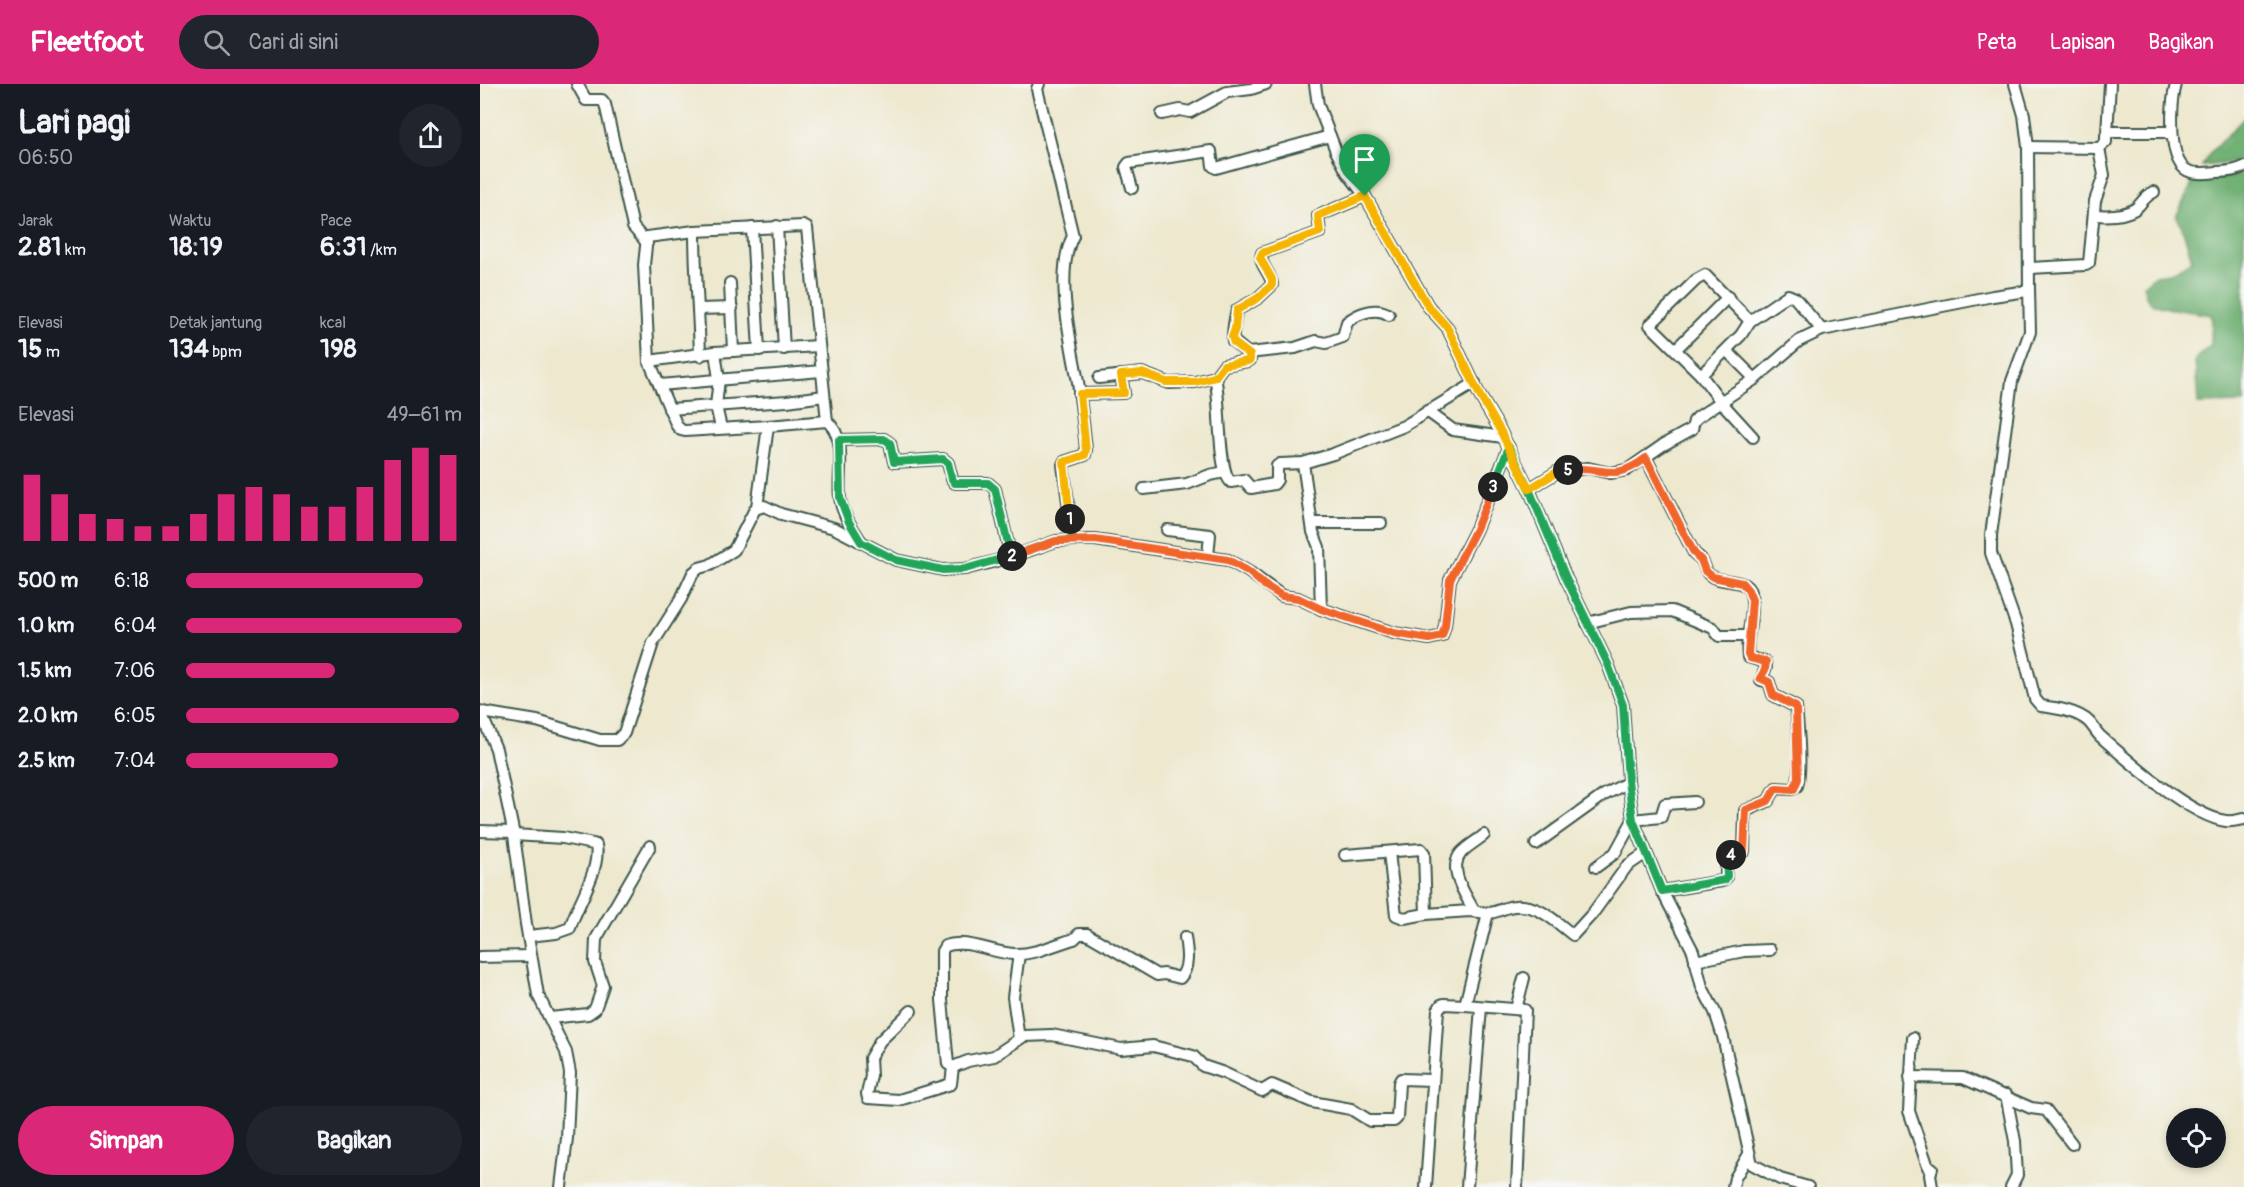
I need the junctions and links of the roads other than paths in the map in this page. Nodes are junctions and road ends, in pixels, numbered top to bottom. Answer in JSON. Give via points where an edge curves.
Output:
{"nodes":[{"id":1,"x":577,"y":84,"type":"edge"},
{"id":2,"x":1039,"y":84,"type":"edge"},
{"id":3,"x":1266,"y":84,"type":"edge"},
{"id":4,"x":1315,"y":84,"type":"edge"},
{"id":5,"x":2015,"y":84,"type":"edge"},
{"id":6,"x":2110,"y":84,"type":"edge"},
{"id":7,"x":2176,"y":84,"type":"edge"},
{"id":8,"x":1162,"y":114,"type":"dead end"},
{"id":9,"x":2108,"y":133,"type":"junction"},
{"id":10,"x":1330,"y":136,"type":"junction"},
{"id":11,"x":2172,"y":136,"type":"junction"},
{"id":12,"x":2028,"y":147,"type":"junction"},
{"id":13,"x":2099,"y":148,"type":"junction"},
{"id":14,"x":2244,"y":168,"type":"edge"},
{"id":15,"x":1132,"y":188,"type":"dead end"},
{"id":16,"x":2154,"y":192,"type":"dead end"},
{"id":17,"x":1365,"y":196,"type":"junction"},
{"id":18,"x":2095,"y":215,"type":"junction"},
{"id":19,"x":777,"y":226,"type":"junction"},
{"id":20,"x":752,"y":228,"type":"junction"},
{"id":21,"x":695,"y":231,"type":"junction"},
{"id":22,"x":647,"y":243,"type":"junction"},
{"id":23,"x":2030,"y":267,"type":"junction"},
{"id":24,"x":730,"y":283,"type":"dead end"},
{"id":25,"x":2029,"y":288,"type":"junction"},
{"id":26,"x":1728,"y":297,"type":"junction"},
{"id":27,"x":732,"y":308,"type":"junction"},
{"id":28,"x":699,"y":309,"type":"junction"},
{"id":29,"x":1389,"y":315,"type":"dead end"},
{"id":30,"x":1750,"y":321,"type":"junction"},
{"id":31,"x":1822,"y":330,"type":"junction"},
{"id":32,"x":819,"y":346,"type":"junction"},
{"id":33,"x":784,"y":349,"type":"junction"},
{"id":34,"x":1676,"y":349,"type":"junction"},
{"id":35,"x":759,"y":350,"type":"junction"},
{"id":36,"x":733,"y":351,"type":"junction"},
{"id":37,"x":1727,"y":351,"type":"junction"},
{"id":38,"x":715,"y":352,"type":"junction"},
{"id":39,"x":1248,"y":354,"type":"junction"},
{"id":40,"x":700,"y":356,"type":"junction"},
{"id":41,"x":649,"y":362,"type":"junction"},
{"id":42,"x":821,"y":371,"type":"junction"},
{"id":43,"x":1121,"y":375,"type":"junction"},
{"id":44,"x":1701,"y":375,"type":"junction"},
{"id":45,"x":1215,"y":377,"type":"junction"},
{"id":46,"x":1099,"y":378,"type":"dead end"},
{"id":47,"x":719,"y":379,"type":"junction"},
{"id":48,"x":1755,"y":379,"type":"junction"},
{"id":49,"x":1474,"y":383,"type":"junction"},
{"id":50,"x":660,"y":385,"type":"junction"},
{"id":51,"x":1080,"y":394,"type":"junction"},
{"id":52,"x":824,"y":396,"type":"junction"},
{"id":53,"x":1722,"y":403,"type":"junction"},
{"id":54,"x":716,"y":406,"type":"junction"},
{"id":55,"x":669,"y":409,"type":"junction"},
{"id":56,"x":1427,"y":411,"type":"junction"},
{"id":57,"x":827,"y":421,"type":"junction"},
{"id":58,"x":768,"y":426,"type":"junction"},
{"id":59,"x":721,"y":428,"type":"junction"},
{"id":60,"x":1754,"y":436,"type":"dead end"},
{"id":61,"x":1503,"y":437,"type":"junction"},
{"id":62,"x":839,"y":440,"type":"junction"},
{"id":63,"x":1509,"y":447,"type":"junction"},
{"id":64,"x":1646,"y":458,"type":"junction"},
{"id":65,"x":1303,"y":463,"type":"junction"},
{"id":66,"x":1225,"y":472,"type":"junction"},
{"id":67,"x":1144,"y":489,"type":"dead end"},
{"id":68,"x":1529,"y":489,"type":"junction"},
{"id":69,"x":757,"y":507,"type":"junction"},
{"id":70,"x":1312,"y":523,"type":"junction"},
{"id":71,"x":1381,"y":523,"type":"dead end"},
{"id":72,"x":1167,"y":530,"type":"dead end"},
{"id":73,"x":1073,"y":540,"type":"junction"},
{"id":74,"x":861,"y":542,"type":"junction"},
{"id":75,"x":1011,"y":556,"type":"junction"},
{"id":76,"x":1208,"y":556,"type":"junction"},
{"id":77,"x":1321,"y":609,"type":"junction"},
{"id":78,"x":1587,"y":623,"type":"junction"},
{"id":79,"x":1748,"y":636,"type":"junction"},
{"id":80,"x":481,"y":712,"type":"edge"},
{"id":81,"x":1628,"y":780,"type":"junction"},
{"id":82,"x":1695,"y":802,"type":"dead end"},
{"id":83,"x":2244,"y":819,"type":"edge"},
{"id":84,"x":1633,"y":820,"type":"junction"},
{"id":85,"x":480,"y":831,"type":"edge"},
{"id":86,"x":514,"y":833,"type":"junction"},
{"id":87,"x":1484,"y":835,"type":"dead end"},
{"id":88,"x":1536,"y":844,"type":"dead end"},
{"id":89,"x":650,"y":846,"type":"dead end"},
{"id":90,"x":1389,"y":852,"type":"junction"},
{"id":91,"x":1646,"y":854,"type":"junction"},
{"id":92,"x":1345,"y":855,"type":"dead end"},
{"id":93,"x":1596,"y":867,"type":"dead end"},
{"id":94,"x":1662,"y":891,"type":"junction"},
{"id":95,"x":1474,"y":911,"type":"junction"},
{"id":96,"x":1488,"y":913,"type":"junction"},
{"id":97,"x":1426,"y":914,"type":"junction"},
{"id":98,"x":528,"y":936,"type":"junction"},
{"id":99,"x":1185,"y":937,"type":"dead end"},
{"id":100,"x":1770,"y":950,"type":"dead end"},
{"id":101,"x":1019,"y":954,"type":"junction"},
{"id":102,"x":531,"y":956,"type":"junction"},
{"id":103,"x":480,"y":957,"type":"edge"},
{"id":104,"x":1695,"y":961,"type":"junction"},
{"id":105,"x":1524,"y":978,"type":"dead end"},
{"id":106,"x":1466,"y":1005,"type":"junction"},
{"id":107,"x":1481,"y":1006,"type":"junction"},
{"id":108,"x":1516,"y":1009,"type":"junction"},
{"id":109,"x":911,"y":1011,"type":"dead end"},
{"id":110,"x":550,"y":1018,"type":"junction"},
{"id":111,"x":1913,"y":1038,"type":"dead end"},
{"id":112,"x":1019,"y":1039,"type":"junction"},
{"id":113,"x":952,"y":1067,"type":"junction"},
{"id":114,"x":1910,"y":1077,"type":"junction"},
{"id":115,"x":1432,"y":1080,"type":"junction"},
{"id":116,"x":2006,"y":1095,"type":"junction"},
{"id":117,"x":2072,"y":1144,"type":"dead end"},
{"id":118,"x":1749,"y":1154,"type":"junction"},
{"id":119,"x":561,"y":1187,"type":"edge"},
{"id":120,"x":1426,"y":1187,"type":"edge"},
{"id":121,"x":1467,"y":1187,"type":"edge"},
{"id":122,"x":1517,"y":1187,"type":"edge"},
{"id":123,"x":1733,"y":1187,"type":"edge"},
{"id":124,"x":1808,"y":1187,"type":"edge"},
{"id":125,"x":1932,"y":1187,"type":"edge"},
{"id":126,"x":2011,"y":1187,"type":"edge"}],
"edges":[{"from":1,"to":22,"type":"street","via":[[586,100],[602,100],[605,104],[633,227]]},
{"from":2,"to":51,"type":"street","via":[[1037,89],[1073,236],[1066,255],[1065,280],[1068,330]]},
{"from":3,"to":8,"type":"street","via":[[1227,92],[1190,112]]},
{"from":4,"to":10,"type":"street"},
{"from":5,"to":12,"type":"street"},
{"from":6,"to":9,"type":"street"},
{"from":7,"to":11,"type":"street","via":[[2171,103]]},
{"from":9,"to":11,"type":"street","via":[[2166,132]]},
{"from":9,"to":13,"type":"street"},
{"from":10,"to":15,"type":"street","via":[[1216,168],[1211,151],[1129,163],[1126,167]]},
{"from":10,"to":17,"type":"street","via":[[1347,172]]},
{"from":11,"to":14,"type":"street","via":[[2181,165],[2188,170],[2204,173]]},
{"from":12,"to":13,"type":"street"},
{"from":12,"to":23,"type":"street"},
{"from":13,"to":18,"type":"street","via":[[2104,175],[2095,201]]},
{"from":16,"to":18,"type":"street","via":[[2127,213]]},
{"from":17,"to":39,"type":"street","via":[[1318,216],[1320,232],[1262,253],[1260,258],[1272,285],[1237,310],[1232,337]]},
{"from":17,"to":49,"type":"street","via":[[1428,306],[1447,327]]},
{"from":18,"to":23,"type":"street","via":[[2089,264]]},
{"from":19,"to":20,"type":"street"},
{"from":19,"to":32,"type":"street","via":[[803,226],[809,232]]},
{"from":19,"to":33,"type":"street"},
{"from":20,"to":21,"type":"street"},
{"from":20,"to":35,"type":"street"},
{"from":21,"to":22,"type":"street","via":[[652,235],[647,237]]},
{"from":21,"to":28,"type":"street"},
{"from":22,"to":41,"type":"street","via":[[644,265]]},
{"from":23,"to":25,"type":"street"},
{"from":24,"to":27,"type":"street"},
{"from":25,"to":31,"type":"street"},
{"from":25,"to":83,"type":"street","via":[[2030,332],[2012,381],[1991,553],[2036,699],[2041,706],[2088,720],[2098,734],[2196,809],[2227,821]]},
{"from":26,"to":30,"type":"street"},
{"from":26,"to":34,"type":"street"},
{"from":26,"to":34,"type":"street","via":[[1708,276],[1702,276],[1650,325]]},
{"from":27,"to":28,"type":"street"},
{"from":27,"to":36,"type":"street"},
{"from":28,"to":40,"type":"street"},
{"from":29,"to":39,"type":"street","via":[[1378,310],[1360,314],[1347,322],[1343,337],[1329,343],[1316,341]]},
{"from":30,"to":31,"type":"street","via":[[1788,295]]},
{"from":30,"to":37,"type":"street"},
{"from":31,"to":48,"type":"street","via":[[1799,341]]},
{"from":32,"to":33,"type":"street"},
{"from":32,"to":42,"type":"street"},
{"from":33,"to":35,"type":"street"},
{"from":34,"to":44,"type":"street"},
{"from":35,"to":36,"type":"street"},
{"from":36,"to":38,"type":"street"},
{"from":37,"to":44,"type":"street"},
{"from":37,"to":48,"type":"street"},
{"from":38,"to":40,"type":"street"},
{"from":38,"to":47,"type":"street"},
{"from":39,"to":45,"type":"street","via":[[1250,360],[1224,365]]},
{"from":40,"to":41,"type":"street"},
{"from":41,"to":50,"type":"street"},
{"from":42,"to":47,"type":"street"},
{"from":42,"to":52,"type":"street"},
{"from":43,"to":45,"type":"street","via":[[1142,373],[1166,382]]},
{"from":43,"to":46,"type":"street"},
{"from":43,"to":51,"type":"street","via":[[1124,393]]},
{"from":44,"to":53,"type":"street"},
{"from":45,"to":66,"type":"street"},
{"from":47,"to":50,"type":"street"},
{"from":47,"to":54,"type":"street"},
{"from":48,"to":53,"type":"street"},
{"from":49,"to":56,"type":"street"},
{"from":49,"to":61,"type":"street"},
{"from":50,"to":55,"type":"street"},
{"from":51,"to":73,"type":"street","via":[[1085,455],[1063,465]]},
{"from":52,"to":54,"type":"street"},
{"from":52,"to":57,"type":"street"},
{"from":53,"to":60,"type":"street"},
{"from":53,"to":64,"type":"street","via":[[1694,421],[1692,429]]},
{"from":54,"to":55,"type":"street"},
{"from":54,"to":59,"type":"street"},
{"from":55,"to":59,"type":"street","via":[[681,430]]},
{"from":56,"to":61,"type":"street","via":[[1453,430]]},
{"from":56,"to":65,"type":"street","via":[[1404,426]]},
{"from":57,"to":58,"type":"street"},
{"from":57,"to":62,"type":"street"},
{"from":58,"to":59,"type":"street"},
{"from":58,"to":69,"type":"street"},
{"from":61,"to":63,"type":"street"},
{"from":62,"to":74,"type":"street","via":[[840,498]]},
{"from":62,"to":75,"type":"street","via":[[884,439],[890,443],[894,462],[943,459],[955,483],[988,483],[995,489]]},
{"from":63,"to":68,"type":"street"},
{"from":63,"to":77,"type":"street","via":[[1476,529],[1450,580],[1442,636],[1429,639],[1394,633]]},
{"from":64,"to":68,"type":"street","via":[[1617,473],[1588,468],[1557,472]]},
{"from":64,"to":79,"type":"street","via":[[1705,571],[1715,578],[1742,583],[1748,590],[1752,600]]},
{"from":65,"to":66,"type":"street","via":[[1278,465],[1274,484],[1253,488],[1244,480],[1229,481]]},
{"from":65,"to":70,"type":"street"},
{"from":66,"to":67,"type":"street","via":[[1190,484]]},
{"from":68,"to":78,"type":"street"},
{"from":69,"to":74,"type":"street","via":[[825,524]]},
{"from":69,"to":80,"type":"street","via":[[734,550],[693,573],[653,643],[624,733],[617,740],[600,740],[537,721]]},
{"from":70,"to":71,"type":"street"},
{"from":70,"to":77,"type":"street","via":[[1319,547]]},
{"from":72,"to":76,"type":"street","via":[[1210,536]]},
{"from":73,"to":75,"type":"street","via":[[1056,541]]},
{"from":73,"to":76,"type":"street"},
{"from":74,"to":75,"type":"street","via":[[896,560],[943,570],[965,569]]},
{"from":76,"to":77,"type":"street","via":[[1228,560],[1282,596],[1298,598]]},
{"from":78,"to":79,"type":"street","via":[[1625,613],[1672,610],[1713,628],[1719,636]]},
{"from":78,"to":81,"type":"street","via":[[1623,705]]},
{"from":79,"to":94,"type":"street","via":[[1748,657],[1766,663],[1761,680],[1769,682],[1773,695],[1796,707],[1797,786],[1776,788],[1768,801],[1745,811],[1744,851],[1726,858],[1726,879]]},
{"from":80,"to":86,"type":"street","via":[[496,749]]},
{"from":81,"to":84,"type":"street"},
{"from":81,"to":88,"type":"street"},
{"from":82,"to":84,"type":"street","via":[[1665,804],[1661,817]]},
{"from":84,"to":91,"type":"street"},
{"from":84,"to":93,"type":"street","via":[[1615,853]]},
{"from":85,"to":86,"type":"street"},
{"from":86,"to":98,"type":"street"},
{"from":86,"to":98,"type":"street","via":[[597,845],[592,874],[570,928]]},
{"from":87,"to":95,"type":"street","via":[[1460,855],[1456,871]]},
{"from":89,"to":110,"type":"street","via":[[596,939],[595,962],[603,986],[595,1009],[588,1014]]},
{"from":90,"to":92,"type":"street"},
{"from":90,"to":97,"type":"street","via":[[1396,915],[1404,918]]},
{"from":90,"to":97,"type":"street","via":[[1419,848],[1423,851]]},
{"from":91,"to":94,"type":"street"},
{"from":91,"to":96,"type":"street","via":[[1627,866],[1573,935],[1529,906]]},
{"from":94,"to":104,"type":"street"},
{"from":95,"to":96,"type":"street"},
{"from":95,"to":97,"type":"street"},
{"from":96,"to":106,"type":"street"},
{"from":98,"to":102,"type":"street"},
{"from":99,"to":101,"type":"street","via":[[1188,957],[1180,978],[1157,975],[1086,934]]},
{"from":100,"to":104,"type":"street"},
{"from":101,"to":112,"type":"street","via":[[1013,997]]},
{"from":101,"to":113,"type":"street","via":[[961,943],[943,947],[943,1003],[948,1064]]},
{"from":102,"to":103,"type":"street"},
{"from":102,"to":110,"type":"street","via":[[538,995]]},
{"from":104,"to":118,"type":"street","via":[[1724,1037]]},
{"from":105,"to":108,"type":"street"},
{"from":106,"to":107,"type":"street"},
{"from":106,"to":115,"type":"street","via":[[1439,1007]]},
{"from":107,"to":108,"type":"street"},
{"from":107,"to":121,"type":"street"},
{"from":108,"to":122,"type":"street","via":[[1525,1010]]},
{"from":109,"to":113,"type":"street","via":[[880,1041],[870,1058],[867,1096],[899,1100],[949,1086]]},
{"from":110,"to":119,"type":"street","via":[[566,1053],[570,1073]]},
{"from":111,"to":114,"type":"street"},
{"from":112,"to":113,"type":"street","via":[[994,1056]]},
{"from":112,"to":115,"type":"street","via":[[1027,1035],[1052,1035],[1121,1049],[1153,1046],[1193,1056],[1203,1066],[1262,1091],[1272,1085],[1311,1102],[1353,1110],[1370,1121],[1393,1121],[1398,1114],[1400,1081]]},
{"from":114,"to":116,"type":"street","via":[[1959,1077]]},
{"from":114,"to":125,"type":"street","via":[[1910,1111],[1932,1168]]},
{"from":115,"to":120,"type":"street"},
{"from":116,"to":117,"type":"street","via":[[2048,1111]]},
{"from":116,"to":126,"type":"street","via":[[2017,1175]]},
{"from":118,"to":123,"type":"street"},
{"from":118,"to":124,"type":"street","via":[[1752,1164],[1768,1174]]}]}
